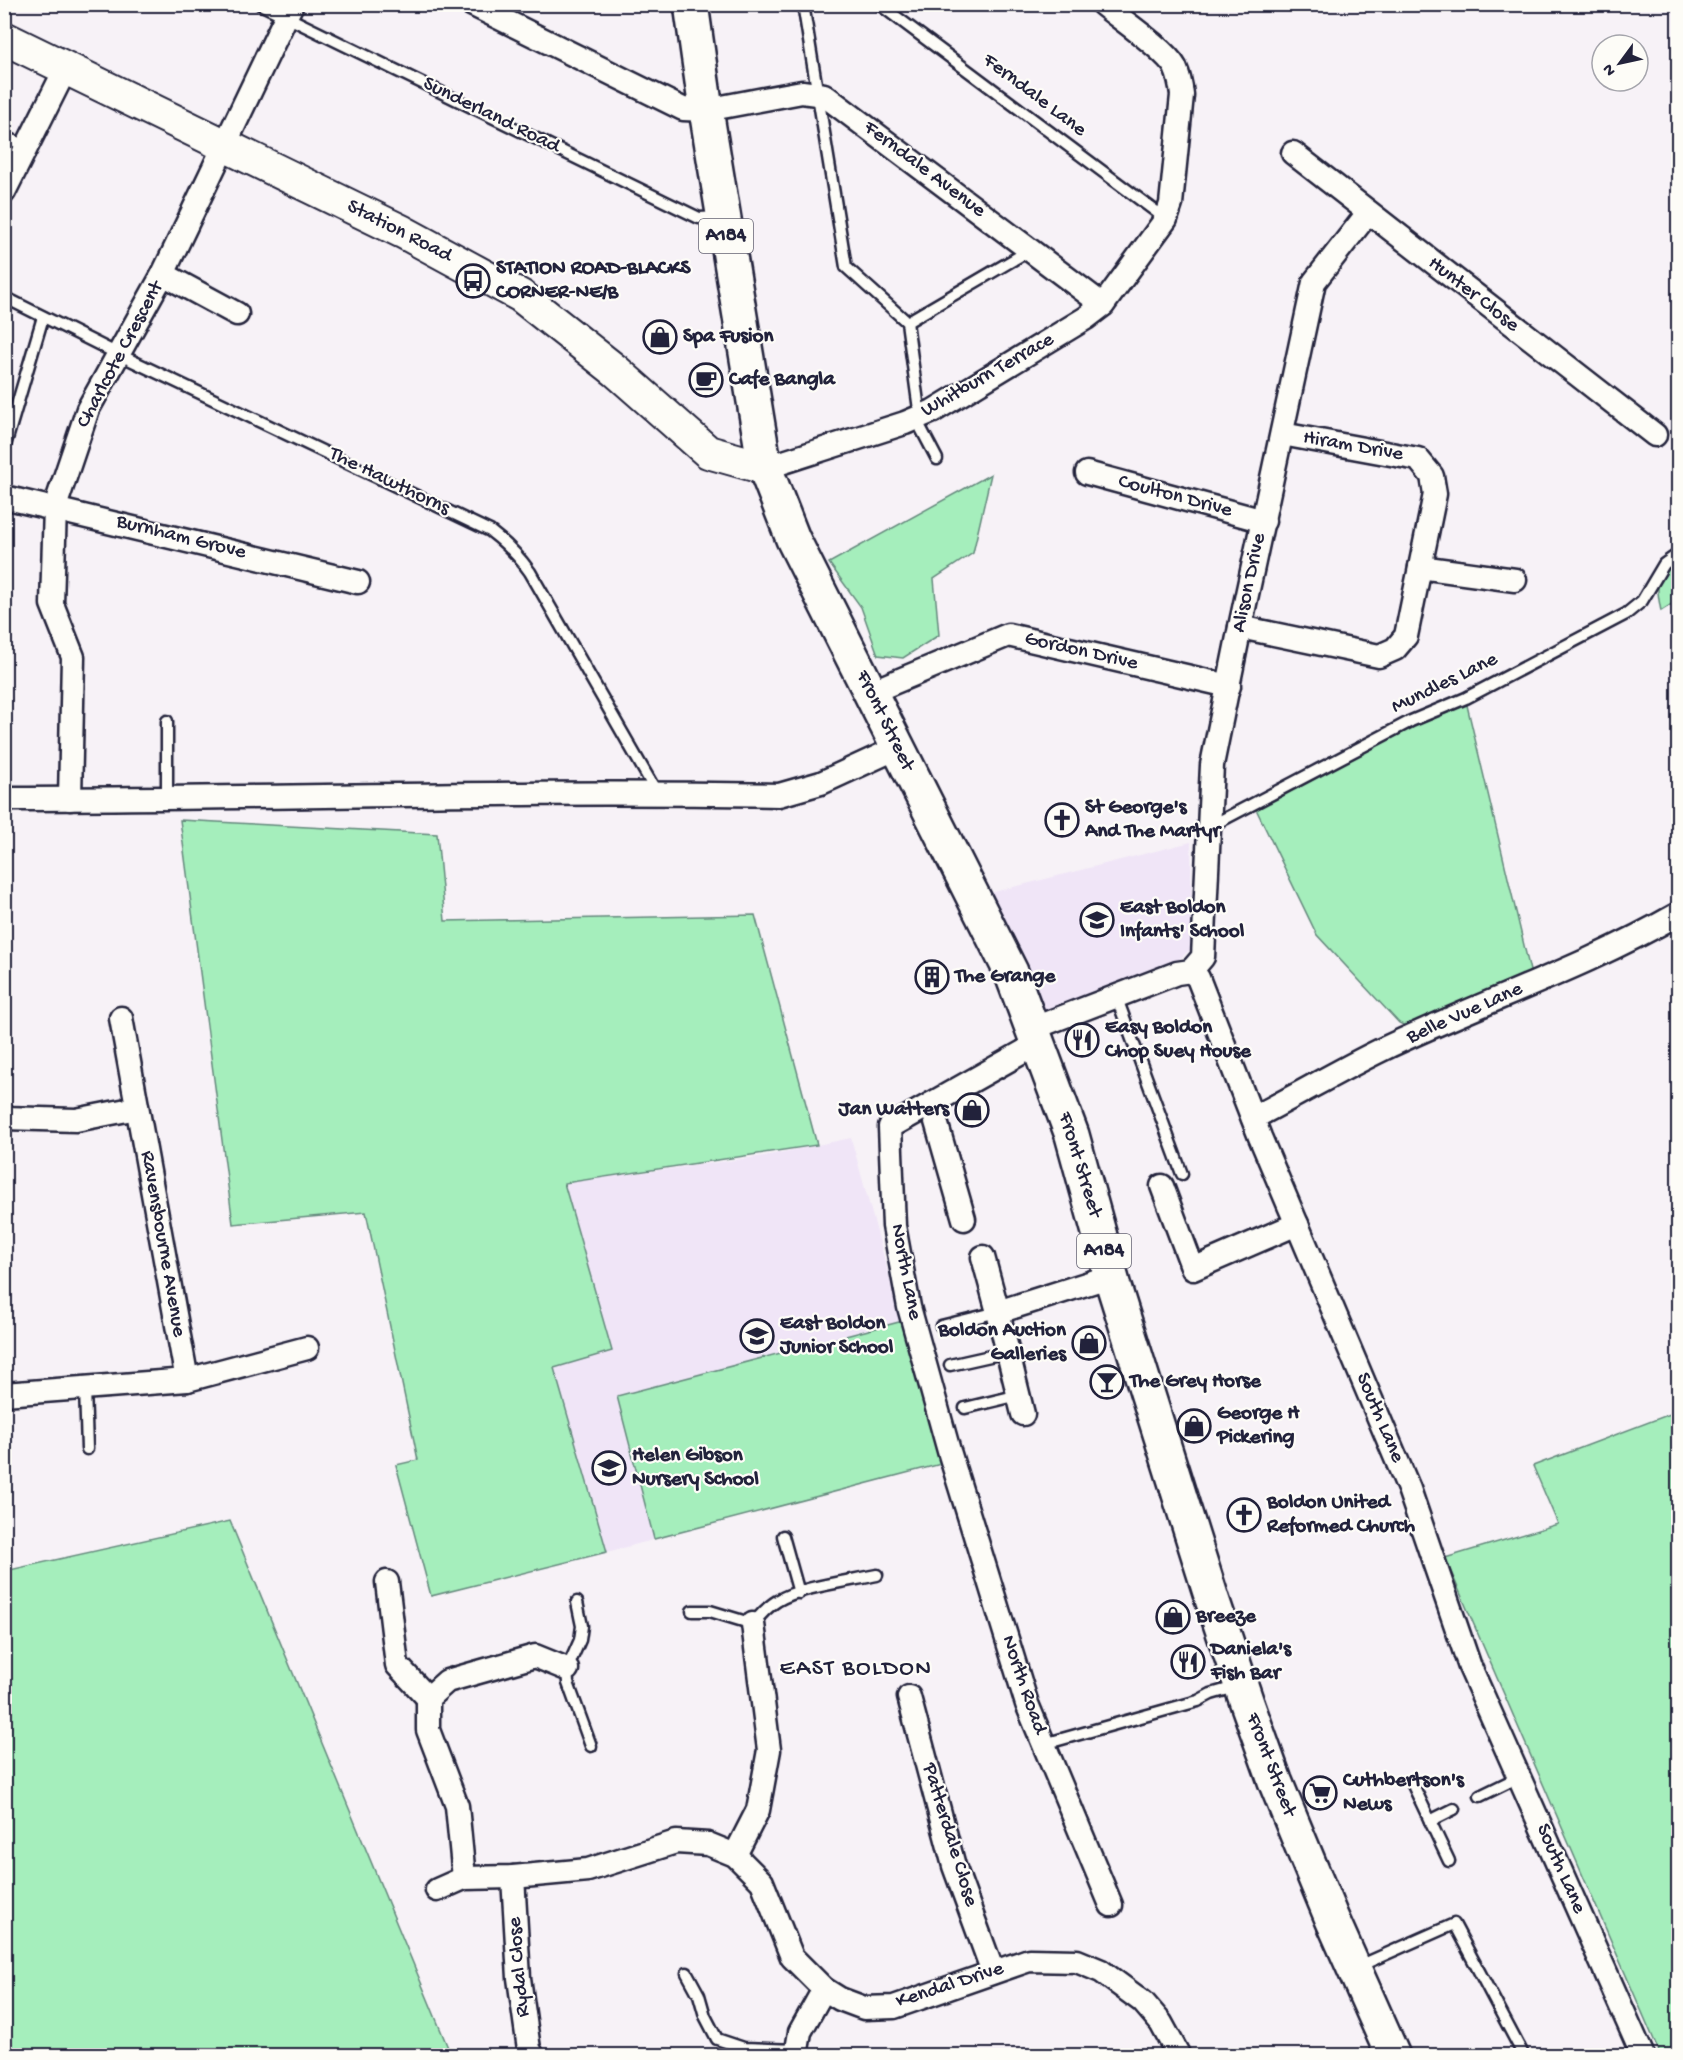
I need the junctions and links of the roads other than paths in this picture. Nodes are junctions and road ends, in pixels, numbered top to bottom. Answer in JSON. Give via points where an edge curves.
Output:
{"nodes":[{"id":1,"x":260,"y":4,"type":"edge"},
{"id":2,"x":691,"y":4,"type":"edge"},
{"id":3,"x":803,"y":4,"type":"edge"},
{"id":4,"x":879,"y":4,"type":"edge"},
{"id":5,"x":1102,"y":4,"type":"edge"},
{"id":6,"x":473,"y":5,"type":"edge"},
{"id":7,"x":289,"y":11,"type":"edge"},
{"id":8,"x":4,"y":38,"type":"edge"},
{"id":9,"x":66,"y":68,"type":"junction"},
{"id":10,"x":816,"y":93,"type":"junction"},
{"id":11,"x":706,"y":110,"type":"junction"},
{"id":12,"x":4,"y":136,"type":"edge"},
{"id":13,"x":225,"y":145,"type":"junction"},
{"id":14,"x":27,"y":147,"type":"junction"},
{"id":15,"x":1293,"y":153,"type":"dead end"},
{"id":16,"x":4,"y":192,"type":"edge"},
{"id":17,"x":1368,"y":213,"type":"junction"},
{"id":18,"x":723,"y":217,"type":"junction"},
{"id":19,"x":1166,"y":219,"type":"junction"},
{"id":20,"x":1030,"y":250,"type":"junction"},
{"id":21,"x":163,"y":274,"type":"junction"},
{"id":22,"x":4,"y":297,"type":"edge"},
{"id":23,"x":1103,"y":305,"type":"junction"},
{"id":24,"x":237,"y":314,"type":"dead end"},
{"id":25,"x":43,"y":317,"type":"junction"},
{"id":26,"x":907,"y":322,"type":"junction"},
{"id":27,"x":118,"y":354,"type":"junction"},
{"id":28,"x":918,"y":418,"type":"junction"},
{"id":29,"x":1282,"y":434,"type":"junction"},
{"id":30,"x":1654,"y":435,"type":"dead end"},
{"id":31,"x":4,"y":449,"type":"edge"},
{"id":32,"x":937,"y":459,"type":"dead end"},
{"id":33,"x":765,"y":468,"type":"junction"},
{"id":34,"x":1087,"y":473,"type":"dead end"},
{"id":35,"x":4,"y":497,"type":"edge"},
{"id":36,"x":55,"y":507,"type":"junction"},
{"id":37,"x":1264,"y":521,"type":"junction"},
{"id":38,"x":1678,"y":554,"type":"edge"},
{"id":39,"x":1420,"y":567,"type":"junction"},
{"id":40,"x":1515,"y":580,"type":"dead end"},
{"id":41,"x":358,"y":582,"type":"dead end"},
{"id":42,"x":1240,"y":627,"type":"junction"},
{"id":43,"x":1229,"y":686,"type":"junction"},
{"id":44,"x":871,"y":692,"type":"junction"},
{"id":45,"x":168,"y":721,"type":"dead end"},
{"id":46,"x":897,"y":748,"type":"junction"},
{"id":47,"x":658,"y":794,"type":"junction"},
{"id":48,"x":4,"y":799,"type":"edge"},
{"id":49,"x":70,"y":799,"type":"junction"},
{"id":50,"x":167,"y":799,"type":"junction"},
{"id":51,"x":1208,"y":827,"type":"junction"},
{"id":52,"x":1678,"y":914,"type":"edge"},
{"id":53,"x":1191,"y":971,"type":"junction"},
{"id":54,"x":1116,"y":996,"type":"junction"},
{"id":55,"x":121,"y":1018,"type":"dead end"},
{"id":56,"x":1036,"y":1035,"type":"junction"},
{"id":57,"x":931,"y":1104,"type":"junction"},
{"id":58,"x":137,"y":1108,"type":"junction"},
{"id":59,"x":4,"y":1118,"type":"edge"},
{"id":60,"x":1253,"y":1118,"type":"junction"},
{"id":61,"x":1182,"y":1174,"type":"dead end"},
{"id":62,"x":1162,"y":1186,"type":"dead end"},
{"id":63,"x":964,"y":1219,"type":"dead end"},
{"id":64,"x":1297,"y":1224,"type":"junction"},
{"id":65,"x":983,"y":1257,"type":"dead end"},
{"id":66,"x":1111,"y":1276,"type":"junction"},
{"id":67,"x":998,"y":1311,"type":"junction"},
{"id":68,"x":941,"y":1326,"type":"dead end"},
{"id":69,"x":308,"y":1348,"type":"dead end"},
{"id":70,"x":1008,"y":1352,"type":"junction"},
{"id":71,"x":950,"y":1365,"type":"dead end"},
{"id":72,"x":187,"y":1380,"type":"junction"},
{"id":73,"x":85,"y":1388,"type":"junction"},
{"id":74,"x":4,"y":1394,"type":"edge"},
{"id":75,"x":1021,"y":1405,"type":"joint"},
{"id":76,"x":965,"y":1408,"type":"dead end"},
{"id":77,"x":87,"y":1449,"type":"dead end"},
{"id":78,"x":951,"y":1460,"type":"joint"},
{"id":79,"x":783,"y":1536,"type":"dead end"},
{"id":80,"x":877,"y":1575,"type":"dead end"},
{"id":81,"x":387,"y":1582,"type":"dead end"},
{"id":82,"x":800,"y":1593,"type":"junction"},
{"id":83,"x":577,"y":1602,"type":"dead end"},
{"id":84,"x":692,"y":1611,"type":"dead end"},
{"id":85,"x":753,"y":1624,"type":"junction"},
{"id":86,"x":567,"y":1669,"type":"junction"},
{"id":87,"x":1241,"y":1686,"type":"junction"},
{"id":88,"x":909,"y":1697,"type":"dead end"},
{"id":89,"x":428,"y":1698,"type":"junction"},
{"id":90,"x":1044,"y":1744,"type":"junction"},
{"id":91,"x":591,"y":1746,"type":"dead end"},
{"id":92,"x":1519,"y":1777,"type":"junction"},
{"id":93,"x":1413,"y":1785,"type":"dead end"},
{"id":94,"x":1480,"y":1796,"type":"dead end"},
{"id":95,"x":1454,"y":1809,"type":"dead end"},
{"id":96,"x":1430,"y":1821,"type":"junction"},
{"id":97,"x":735,"y":1855,"type":"junction"},
{"id":98,"x":1449,"y":1861,"type":"dead end"},
{"id":99,"x":513,"y":1877,"type":"junction"},
{"id":100,"x":464,"y":1878,"type":"junction"},
{"id":101,"x":437,"y":1890,"type":"dead end"},
{"id":102,"x":1111,"y":1905,"type":"dead end"},
{"id":103,"x":1354,"y":1969,"type":"junction"},
{"id":104,"x":993,"y":1972,"type":"junction"},
{"id":105,"x":687,"y":1973,"type":"dead end"},
{"id":106,"x":824,"y":1989,"type":"junction"},
{"id":107,"x":796,"y":2053,"type":"edge"},
{"id":108,"x":533,"y":2055,"type":"edge"},
{"id":109,"x":1179,"y":2055,"type":"edge"},
{"id":110,"x":1393,"y":2055,"type":"edge"},
{"id":111,"x":1524,"y":2055,"type":"edge"},
{"id":112,"x":1642,"y":2055,"type":"edge"}],
"edges":[{"from":1,"to":7,"type":"lane","name":"Sunderland Road"},
{"from":2,"to":11,"type":"main road","number":"A184"},
{"from":3,"to":10,"type":"lane"},
{"from":4,"to":19,"type":"lane","name":"Ferndale Lane"},
{"from":5,"to":19,"type":"street","via":[[1164,54],[1180,81],[1182,95],[1171,204]]},
{"from":6,"to":11,"type":"street","via":[[683,109]]},
{"from":7,"to":13,"type":"street","name":"Charlcote Crescent"},
{"from":7,"to":18,"type":"lane","name":"Sunderland Road","via":[[699,218]]},
{"from":8,"to":9,"type":"main road","name":"Station Road"},
{"from":9,"to":13,"type":"main road","name":"Station Road"},
{"from":9,"to":14,"type":"street"},
{"from":10,"to":11,"type":"street","via":[[802,92]]},
{"from":10,"to":20,"type":"street","name":"Ferndale Avenue","via":[[833,100]]},
{"from":10,"to":26,"type":"lane","via":[[846,267]]},
{"from":11,"to":18,"type":"main road","number":"A184"},
{"from":12,"to":14,"type":"lane"},
{"from":13,"to":21,"type":"street","name":"Charlcote Crescent"},
{"from":13,"to":33,"type":"main road","name":"Station Road","via":[[403,232],[521,296],[708,452]]},
{"from":14,"to":16,"type":"street"},
{"from":15,"to":17,"type":"street","name":"Hunter Close"},
{"from":17,"to":29,"type":"street","name":"Alison Drive","via":[[1314,282]]},
{"from":17,"to":30,"type":"street","name":"Hunter Close"},
{"from":18,"to":33,"type":"main road","number":"A184"},
{"from":19,"to":23,"type":"street","name":"Whitburn Terrace"},
{"from":20,"to":23,"type":"street","name":"Ferndale Avenue"},
{"from":20,"to":26,"type":"lane"},
{"from":21,"to":24,"type":"street"},
{"from":21,"to":27,"type":"street","name":"Charlcote Crescent"},
{"from":22,"to":25,"type":"lane","name":"The Hawthorns"},
{"from":23,"to":28,"type":"street","name":"Whitburn Terrace"},
{"from":25,"to":27,"type":"lane","name":"The Hawthorns"},
{"from":25,"to":31,"type":"lane"},
{"from":26,"to":28,"type":"lane"},
{"from":27,"to":36,"type":"street","name":"Charlcote Crescent","via":[[88,409]]},
{"from":27,"to":47,"type":"lane","name":"The Hawthorns","via":[[489,531],[506,543],[530,572]]},
{"from":28,"to":32,"type":"lane"},
{"from":28,"to":33,"type":"street","name":"Whitburn Terrace"},
{"from":29,"to":37,"type":"street","name":"Alison Drive"},
{"from":29,"to":39,"type":"street","name":"Hiram Drive","via":[[1418,459],[1432,476],[1436,494]]},
{"from":33,"to":44,"type":"main road","name":"Front Street","number":"A184","via":[[793,539]]},
{"from":34,"to":37,"type":"street","name":"Coulton Drive"},
{"from":35,"to":36,"type":"street","name":"Burnham Grove"},
{"from":36,"to":41,"type":"street","name":"Burnham Grove"},
{"from":36,"to":49,"type":"street","name":"Charlcote Crescent","via":[[52,604],[73,657]]},
{"from":37,"to":42,"type":"street","name":"Alison Drive"},
{"from":38,"to":51,"type":"lane","name":"Mundles Lane","via":[[1664,564],[1642,601],[1626,614]]},
{"from":39,"to":40,"type":"street"},
{"from":39,"to":42,"type":"street","name":"Hiram Drive","via":[[1406,636],[1395,649],[1379,656]]},
{"from":42,"to":43,"type":"street","name":"Alison Drive"},
{"from":43,"to":44,"type":"street","name":"Gordon Drive","via":[[1008,635]]},
{"from":43,"to":51,"type":"street","name":"Alison Drive","via":[[1212,765]]},
{"from":44,"to":46,"type":"main road","name":"Front Street","number":"A184"},
{"from":45,"to":50,"type":"lane"},
{"from":46,"to":47,"type":"street","via":[[821,783],[779,795]]},
{"from":46,"to":56,"type":"main road","name":"Front Street","number":"A184","via":[[1011,972]]},
{"from":47,"to":50,"type":"street"},
{"from":48,"to":49,"type":"street"},
{"from":49,"to":50,"type":"street"},
{"from":51,"to":53,"type":"street","name":"Alison Drive","via":[[1203,957]]},
{"from":52,"to":60,"type":"street","name":"Belle Vue Lane","via":[[1381,1051]]},
{"from":53,"to":54,"type":"street"},
{"from":53,"to":60,"type":"street","name":"South Lane","via":[[1198,978]]},
{"from":54,"to":56,"type":"street"},
{"from":54,"to":61,"type":"lane"},
{"from":55,"to":58,"type":"street","name":"Ravensbourne Avenue"},
{"from":56,"to":57,"type":"street"},
{"from":56,"to":66,"type":"main road","name":"Front Street","number":"A184","via":[[1072,1135]]},
{"from":57,"to":63,"type":"street"},
{"from":57,"to":78,"type":"street","name":"North Lane","via":[[890,1126],[894,1226],[909,1307]]},
{"from":58,"to":59,"type":"street","via":[[76,1119]]},
{"from":58,"to":72,"type":"street","name":"Ravensbourne Avenue"},
{"from":60,"to":64,"type":"street","name":"South Lane"},
{"from":62,"to":64,"type":"street","via":[[1193,1269]]},
{"from":64,"to":92,"type":"street","name":"South Lane","via":[[1409,1489],[1470,1667]]},
{"from":65,"to":67,"type":"street"},
{"from":66,"to":67,"type":"street"},
{"from":66,"to":87,"type":"main road","name":"Front Street","number":"A184"},
{"from":67,"to":68,"type":"lane"},
{"from":67,"to":70,"type":"street"},
{"from":69,"to":72,"type":"street"},
{"from":70,"to":71,"type":"lane"},
{"from":70,"to":75,"type":"street"},
{"from":72,"to":73,"type":"street"},
{"from":73,"to":74,"type":"street"},
{"from":73,"to":77,"type":"lane"},
{"from":75,"to":76,"type":"lane"},
{"from":78,"to":90,"type":"street","name":"North Road","via":[[1027,1704]]},
{"from":79,"to":82,"type":"lane"},
{"from":80,"to":82,"type":"lane"},
{"from":81,"to":89,"type":"street","via":[[397,1665]]},
{"from":82,"to":85,"type":"lane","via":[[778,1600]]},
{"from":83,"to":86,"type":"lane","via":[[582,1626],[580,1640]]},
{"from":84,"to":85,"type":"lane","via":[[710,1611]]},
{"from":85,"to":97,"type":"street","via":[[769,1750],[758,1810]]},
{"from":86,"to":89,"type":"street","via":[[535,1656],[447,1681]]},
{"from":86,"to":91,"type":"lane","via":[[568,1683]]},
{"from":87,"to":90,"type":"lane"},
{"from":87,"to":103,"type":"main road","name":"Front Street","number":"A184","via":[[1275,1781]]},
{"from":88,"to":104,"type":"street","name":"Patterdale Close","via":[[954,1866]]},
{"from":89,"to":100,"type":"street","via":[[428,1730],[457,1806]]},
{"from":90,"to":102,"type":"street","name":"North Road"},
{"from":92,"to":94,"type":"lane"},
{"from":92,"to":112,"type":"street","name":"South Lane"},
{"from":93,"to":96,"type":"lane"},
{"from":95,"to":96,"type":"lane"},
{"from":96,"to":98,"type":"lane"},
{"from":97,"to":99,"type":"street","name":"Kendal Drive","via":[[708,1844],[676,1842],[588,1870]]},
{"from":97,"to":106,"type":"street","name":"Kendal Drive","via":[[762,1882],[792,1957]]},
{"from":99,"to":100,"type":"street","name":"Kendal Drive"},
{"from":99,"to":108,"type":"street","name":"Rydal Close","via":[[519,1978]]},
{"from":100,"to":101,"type":"street","name":"Kendal Drive"},
{"from":103,"to":110,"type":"main road","name":"Front Street","number":"A184"},
{"from":103,"to":111,"type":"lane","via":[[1454,1924]]},
{"from":104,"to":106,"type":"street","name":"Kendal Drive","via":[[894,2007],[864,2008]]},
{"from":104,"to":109,"type":"street","name":"Kendal Drive","via":[[1029,1960],[1077,1961],[1101,1971],[1143,2002],[1161,2023]]},
{"from":105,"to":107,"type":"lane","via":[[717,2039],[744,2048]]},
{"from":106,"to":107,"type":"street","via":[[801,2032]]}]}
